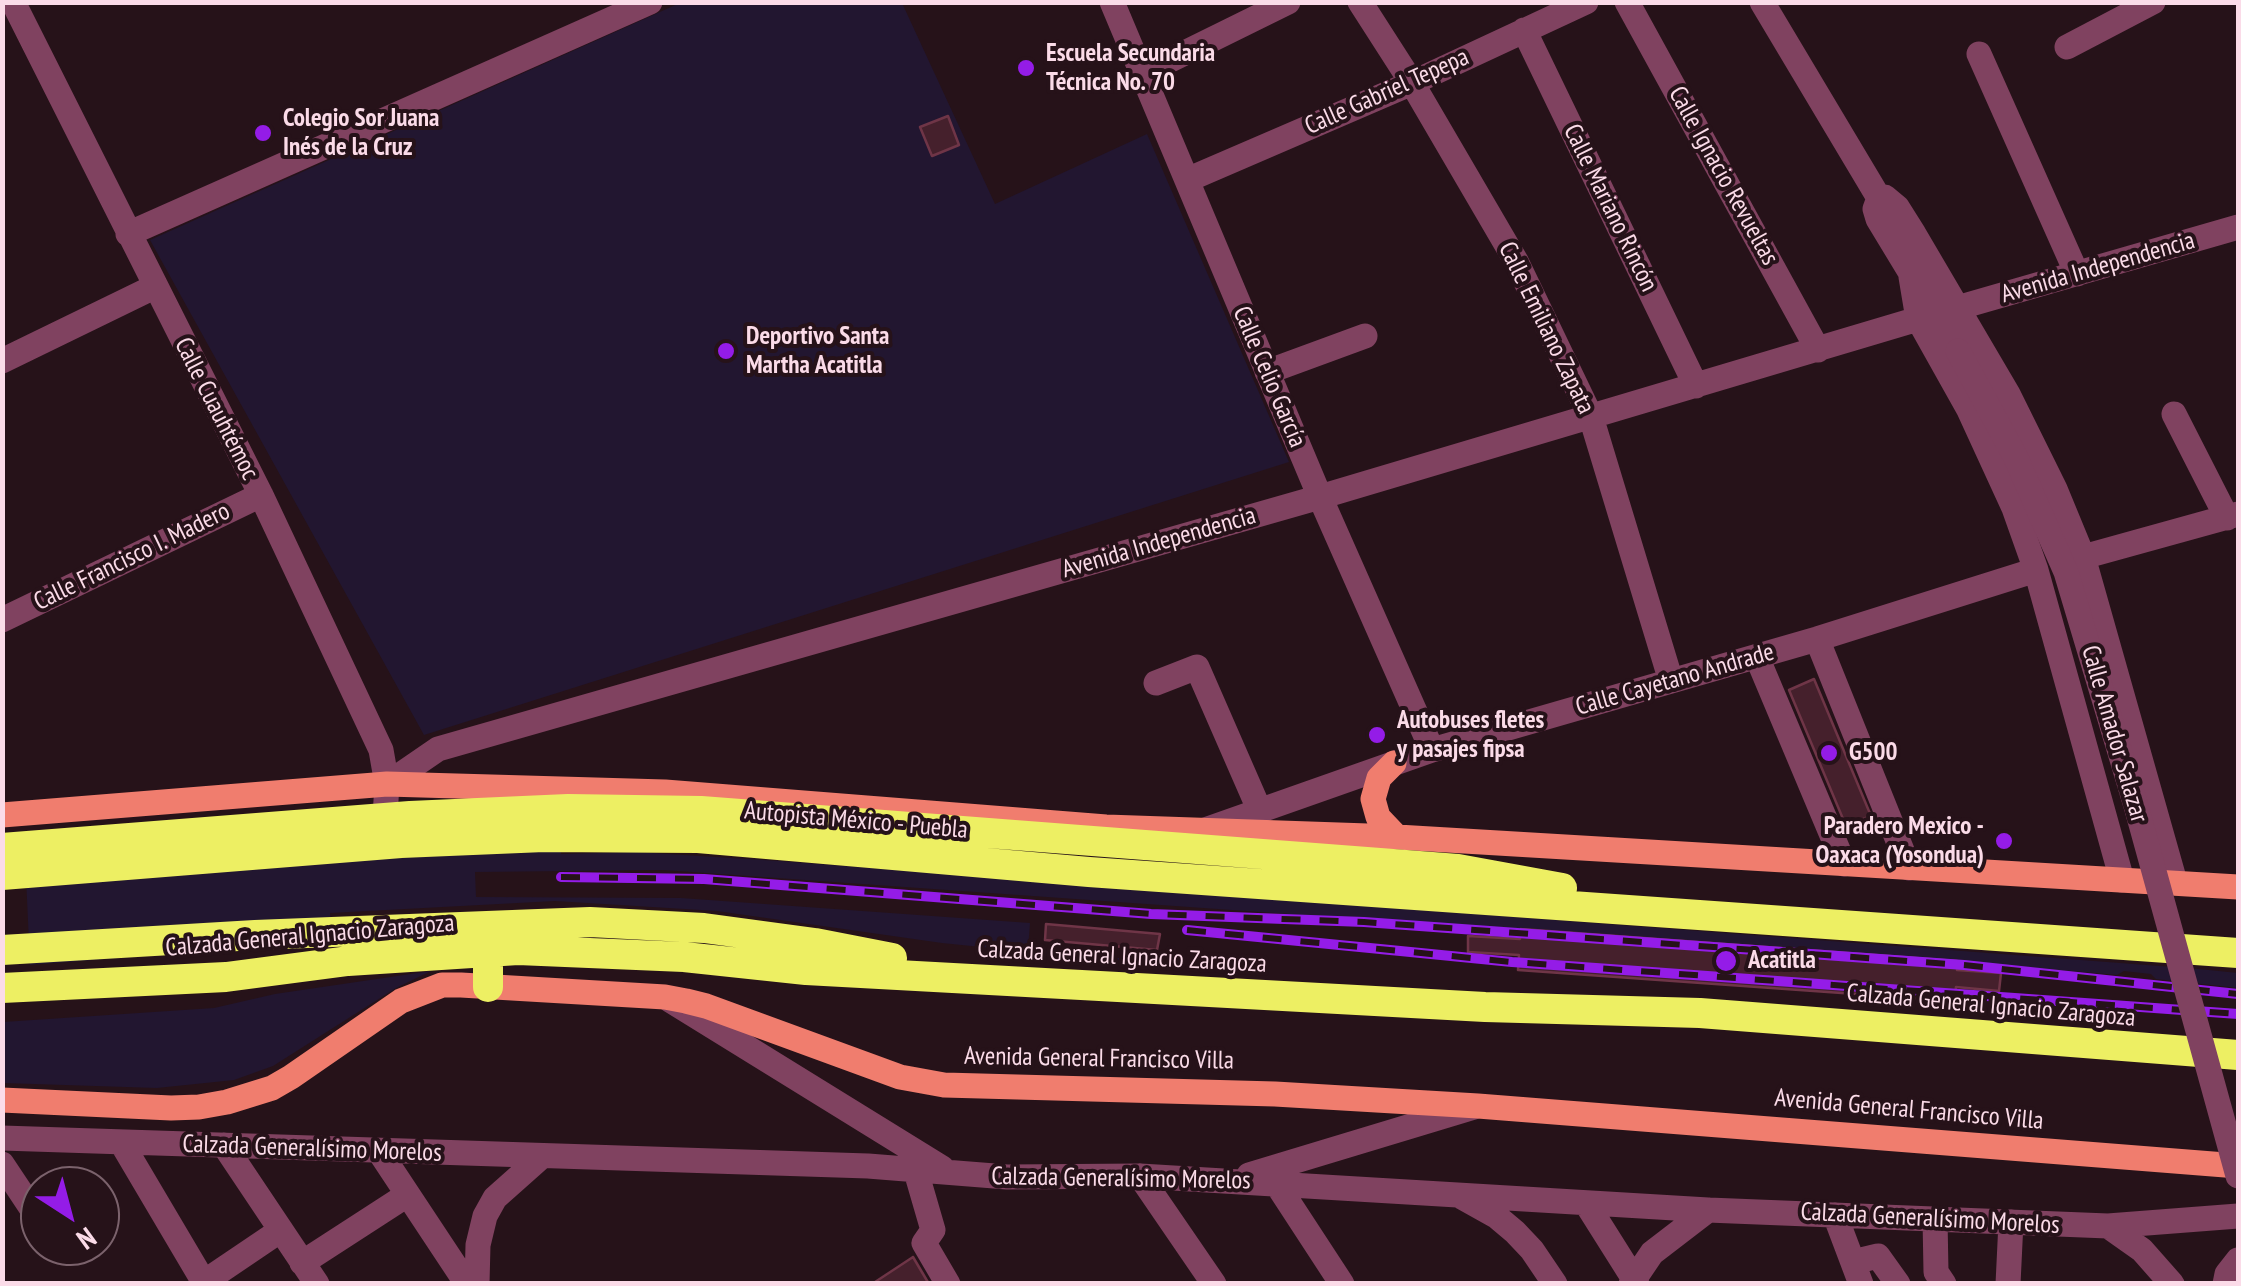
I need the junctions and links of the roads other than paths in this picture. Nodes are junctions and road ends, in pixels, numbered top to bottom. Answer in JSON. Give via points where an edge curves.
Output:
{"nodes":[{"id":1,"x":650,"y":2,"type":"edge"},
{"id":2,"x":1112,"y":2,"type":"edge"},
{"id":3,"x":1288,"y":2,"type":"edge"},
{"id":4,"x":1360,"y":2,"type":"edge"},
{"id":5,"x":1586,"y":2,"type":"edge"},
{"id":6,"x":1627,"y":2,"type":"edge"},
{"id":7,"x":1762,"y":2,"type":"edge"},
{"id":8,"x":2153,"y":2,"type":"edge"},
{"id":9,"x":19,"y":5,"type":"edge"},
{"id":10,"x":592,"y":14,"type":"edge"},
{"id":11,"x":1524,"y":30,"type":"junction"},
{"id":12,"x":2068,"y":47,"type":"dead end"},
{"id":13,"x":1979,"y":54,"type":"dead end"},
{"id":14,"x":1142,"y":74,"type":"junction"},
{"id":15,"x":1412,"y":83,"type":"junction"},
{"id":16,"x":1187,"y":180,"type":"junction"},
{"id":17,"x":2238,"y":228,"type":"edge"},
{"id":18,"x":128,"y":234,"type":"junction"},
{"id":19,"x":1922,"y":271,"type":"junction"},
{"id":20,"x":2078,"y":274,"type":"junction"},
{"id":21,"x":154,"y":287,"type":"junction"},
{"id":22,"x":1938,"y":314,"type":"junction"},
{"id":23,"x":1366,"y":336,"type":"dead end"},
{"id":24,"x":1818,"y":350,"type":"junction"},
{"id":25,"x":2,"y":361,"type":"edge"},
{"id":26,"x":1267,"y":372,"type":"junction"},
{"id":27,"x":1696,"y":386,"type":"junction"},
{"id":28,"x":2174,"y":414,"type":"dead end"},
{"id":29,"x":1591,"y":417,"type":"junction"},
{"id":30,"x":261,"y":495,"type":"junction"},
{"id":31,"x":1320,"y":498,"type":"junction"},
{"id":32,"x":2232,"y":516,"type":"edge"},
{"id":33,"x":2084,"y":557,"type":"junction"},
{"id":34,"x":2036,"y":570,"type":"junction"},
{"id":35,"x":2,"y":620,"type":"edge"},
{"id":36,"x":1817,"y":640,"type":"junction"},
{"id":37,"x":1757,"y":657,"type":"junction"},
{"id":38,"x":1671,"y":681,"type":"junction"},
{"id":39,"x":1156,"y":683,"type":"dead end"},
{"id":40,"x":1432,"y":750,"type":"junction"},
{"id":41,"x":1394,"y":763,"type":"junction"},
{"id":42,"x":386,"y":784,"type":"junction"},
{"id":43,"x":1260,"y":810,"type":"junction"},
{"id":44,"x":2,"y":815,"type":"edge"},
{"id":45,"x":385,"y":817,"type":"junction"},
{"id":46,"x":1202,"y":831,"type":"junction"},
{"id":47,"x":1397,"y":837,"type":"junction"},
{"id":48,"x":1135,"y":842,"type":"junction"},
{"id":49,"x":2,"y":848,"type":"edge"},
{"id":50,"x":1844,"y":864,"type":"junction"},
{"id":51,"x":1908,"y":868,"type":"junction"},
{"id":52,"x":2,"y":874,"type":"edge"},
{"id":53,"x":2122,"y":880,"type":"junction"},
{"id":54,"x":2175,"y":882,"type":"junction"},
{"id":55,"x":2238,"y":886,"type":"edge"},
{"id":56,"x":1703,"y":914,"type":"junction"},
{"id":57,"x":2,"y":950,"type":"edge"},
{"id":58,"x":488,"y":950,"type":"junction"},
{"id":59,"x":2238,"y":953,"type":"edge"},
{"id":60,"x":998,"y":979,"type":"junction"},
{"id":61,"x":488,"y":987,"type":"junction"},
{"id":62,"x":2,"y":988,"type":"edge"},
{"id":63,"x":665,"y":997,"type":"junction"},
{"id":64,"x":2238,"y":1055,"type":"edge"},
{"id":65,"x":2,"y":1100,"type":"edge"},
{"id":66,"x":1478,"y":1106,"type":"junction"},
{"id":67,"x":2,"y":1138,"type":"edge"},
{"id":68,"x":121,"y":1142,"type":"junction"},
{"id":69,"x":224,"y":1145,"type":"junction"},
{"id":70,"x":380,"y":1151,"type":"junction"},
{"id":71,"x":540,"y":1158,"type":"junction"},
{"id":72,"x":2,"y":1164,"type":"edge"},
{"id":73,"x":2238,"y":1166,"type":"edge"},
{"id":74,"x":915,"y":1168,"type":"junction"},
{"id":75,"x":949,"y":1172,"type":"junction"},
{"id":76,"x":1140,"y":1176,"type":"junction"},
{"id":77,"x":2238,"y":1176,"type":"edge"},
{"id":78,"x":1230,"y":1180,"type":"junction"},
{"id":79,"x":1276,"y":1183,"type":"junction"},
{"id":80,"x":20,"y":1191,"type":"edge"},
{"id":81,"x":1453,"y":1193,"type":"junction"},
{"id":82,"x":407,"y":1194,"type":"junction"},
{"id":83,"x":1586,"y":1203,"type":"junction"},
{"id":84,"x":1708,"y":1210,"type":"junction"},
{"id":85,"x":1835,"y":1215,"type":"junction"},
{"id":86,"x":2238,"y":1216,"type":"edge"},
{"id":87,"x":1935,"y":1219,"type":"junction"},
{"id":88,"x":2010,"y":1222,"type":"junction"},
{"id":89,"x":2108,"y":1226,"type":"junction"},
{"id":90,"x":281,"y":1230,"type":"junction"},
{"id":91,"x":2238,"y":1260,"type":"edge"},
{"id":92,"x":1857,"y":1273,"type":"edge"},
{"id":93,"x":310,"y":1274,"type":"edge"},
{"id":94,"x":1940,"y":1278,"type":"edge"},
{"id":95,"x":1634,"y":1282,"type":"edge"},
{"id":96,"x":204,"y":1283,"type":"edge"},
{"id":97,"x":467,"y":1284,"type":"edge"},
{"id":98,"x":478,"y":1284,"type":"edge"},
{"id":99,"x":948,"y":1284,"type":"edge"},
{"id":100,"x":1214,"y":1284,"type":"edge"},
{"id":101,"x":1342,"y":1284,"type":"edge"},
{"id":102,"x":1555,"y":1284,"type":"edge"},
{"id":103,"x":1898,"y":1284,"type":"edge"},
{"id":104,"x":2008,"y":1284,"type":"edge"},
{"id":105,"x":2172,"y":1284,"type":"edge"},
{"id":106,"x":2224,"y":1284,"type":"edge"}],
"edges":[{"from":1,"to":10,"type":"street"},
{"from":2,"to":14,"type":"street","name":"Calle Celio García"},
{"from":3,"to":14,"type":"street"},
{"from":4,"to":15,"type":"street","name":"Calle Emiliano Zapata"},
{"from":5,"to":11,"type":"street","name":"Calle Gabriel Tepepa"},
{"from":6,"to":24,"type":"street","name":"Calle Ignacio Revueltas"},
{"from":7,"to":19,"type":"street","name":"Calle Amador Salazar","via":[[1879,198],[1878,219]]},
{"from":8,"to":12,"type":"street"},
{"from":9,"to":18,"type":"street","name":"Calle Cuauhtémoc"},
{"from":10,"to":18,"type":"street"},
{"from":11,"to":15,"type":"street","name":"Calle Gabriel Tepepa"},
{"from":11,"to":27,"type":"street","name":"Calle Mariano Rincón"},
{"from":13,"to":20,"type":"street"},
{"from":14,"to":16,"type":"street","name":"Calle Celio García"},
{"from":15,"to":16,"type":"street","name":"Calle Gabriel Tepepa"},
{"from":15,"to":29,"type":"street","name":"Calle Emiliano Zapata","via":[[1516,261]]},
{"from":16,"to":26,"type":"street","name":"Calle Celio García"},
{"from":17,"to":20,"type":"street","name":"Avenida Independencia"},
{"from":18,"to":21,"type":"street","name":"Calle Cuauhtémoc"},
{"from":19,"to":22,"type":"street","name":"Calle Amador Salazar"},
{"from":19,"to":22,"type":"street","name":"Calle Amador Salazar"},
{"from":20,"to":22,"type":"street","name":"Avenida Independencia"},
{"from":21,"to":25,"type":"street"},
{"from":21,"to":30,"type":"street","name":"Calle Cuauhtémoc"},
{"from":22,"to":24,"type":"street","name":"Avenida Independencia"},
{"from":22,"to":33,"type":"street","name":"Calle Amador Salazar","via":[[2008,394]]},
{"from":22,"to":34,"type":"street","name":"Calle Amador Salazar"},
{"from":22,"to":77,"type":"street","name":"Calle Amador Salazar","bridge":true,"via":[[2016,456],[2066,572]]},
{"from":23,"to":26,"type":"street"},
{"from":24,"to":27,"type":"street","name":"Avenida Independencia"},
{"from":26,"to":31,"type":"street","name":"Calle Celio García"},
{"from":27,"to":29,"type":"street","name":"Avenida Independencia"},
{"from":28,"to":32,"type":"street"},
{"from":29,"to":31,"type":"street","name":"Avenida Independencia"},
{"from":29,"to":38,"type":"street","name":"Calle Emiliano Zapata"},
{"from":30,"to":35,"type":"street","name":"Calle Francisco I. Madero"},
{"from":30,"to":42,"type":"street","name":"Calle Cuauhtémoc","via":[[381,750]]},
{"from":31,"to":40,"type":"street","name":"Calle Celio García"},
{"from":31,"to":42,"type":"street","name":"Avenida Independencia","via":[[438,749]]},
{"from":32,"to":33,"type":"street"},
{"from":33,"to":54,"type":"street","name":"Calle Amador Salazar"},
{"from":34,"to":36,"type":"street","name":"Calle Cayetano Andrade"},
{"from":34,"to":53,"type":"street","name":"Calle Amador Salazar"},
{"from":36,"to":37,"type":"street","name":"Calle Cayetano Andrade"},
{"from":36,"to":51,"type":"street"},
{"from":37,"to":38,"type":"street","name":"Calle Cayetano Andrade"},
{"from":37,"to":50,"type":"street"},
{"from":38,"to":40,"type":"street","name":"Calle Cayetano Andrade"},
{"from":39,"to":43,"type":"street","via":[[1197,667]]},
{"from":40,"to":41,"type":"street","name":"Calle Cayetano Andrade"},
{"from":41,"to":43,"type":"street","name":"Calle Cayetano Andrade"},
{"from":41,"to":47,"type":"main road","via":[[1379,778],[1374,799],[1378,817]]},
{"from":42,"to":44,"type":"main road"},
{"from":42,"to":45,"type":"street","name":"Calle Cuauhtémoc"},
{"from":42,"to":46,"type":"main road","via":[[726,795]]},
{"from":43,"to":46,"type":"street","name":"Calle Cayetano Andrade"},
{"from":45,"to":48,"type":"highway","via":[[568,808],[701,811]]},
{"from":45,"to":49,"type":"highway"},
{"from":46,"to":47,"type":"main road"},
{"from":46,"to":48,"type":"highway"},
{"from":47,"to":50,"type":"main road"},
{"from":48,"to":56,"type":"highway","via":[[1458,869]]},
{"from":50,"to":51,"type":"main road"},
{"from":51,"to":53,"type":"main road"},
{"from":52,"to":56,"type":"highway","name":"Autopista México - Puebla","via":[[401,843],[698,838]]},
{"from":53,"to":54,"type":"main road"},
{"from":54,"to":55,"type":"main road"},
{"from":56,"to":59,"type":"highway"},
{"from":57,"to":60,"type":"highway","via":[[590,922],[814,943]]},
{"from":58,"to":60,"type":"highway","name":"Calzada General Ignacio Zaragoza"},
{"from":58,"to":61,"type":"highway"},
{"from":58,"to":62,"type":"highway","name":"Calzada General Ignacio Zaragoza","via":[[226,976]]},
{"from":60,"to":64,"type":"highway","name":"Calzada General Ignacio Zaragoza","via":[[1485,1007],[1700,1012]]},
{"from":61,"to":63,"type":"main road","name":"Avenida General Francisco Villa"},
{"from":61,"to":65,"type":"main road","name":"Avenida General Francisco Villa","via":[[426,990],[272,1088],[227,1102],[171,1108]]},
{"from":63,"to":66,"type":"main road","name":"Avenida General Francisco Villa","via":[[927,1083]]},
{"from":63,"to":75,"type":"street"},
{"from":66,"to":73,"type":"main road","name":"Avenida General Francisco Villa"},
{"from":66,"to":78,"type":"street"},
{"from":67,"to":68,"type":"street","name":"Calzada Generalísimo Morelos"},
{"from":68,"to":69,"type":"street","name":"Calzada Generalísimo Morelos"},
{"from":68,"to":96,"type":"street"},
{"from":69,"to":70,"type":"street","name":"Calzada Generalísimo Morelos"},
{"from":69,"to":90,"type":"street"},
{"from":70,"to":71,"type":"street","name":"Calzada Generalísimo Morelos"},
{"from":70,"to":82,"type":"street"},
{"from":71,"to":74,"type":"street","name":"Calzada Generalísimo Morelos"},
{"from":71,"to":98,"type":"street","via":[[495,1198],[485,1216]]},
{"from":72,"to":80,"type":"street"},
{"from":74,"to":75,"type":"street","name":"Calzada Generalísimo Morelos"},
{"from":74,"to":99,"type":"street","via":[[933,1230],[924,1243]]},
{"from":75,"to":76,"type":"street","name":"Calzada Generalísimo Morelos"},
{"from":76,"to":78,"type":"street","name":"Calzada Generalísimo Morelos"},
{"from":76,"to":100,"type":"street"},
{"from":78,"to":79,"type":"street","name":"Calzada Generalísimo Morelos"},
{"from":79,"to":81,"type":"street","name":"Calzada Generalísimo Morelos"},
{"from":79,"to":101,"type":"street"},
{"from":81,"to":83,"type":"street","name":"Calzada Generalísimo Morelos"},
{"from":81,"to":102,"type":"street","via":[[1515,1232]]},
{"from":82,"to":93,"type":"street"},
{"from":82,"to":97,"type":"street"},
{"from":83,"to":84,"type":"street","name":"Calzada Generalísimo Morelos"},
{"from":83,"to":95,"type":"street"},
{"from":84,"to":85,"type":"street","name":"Calzada Generalísimo Morelos"},
{"from":84,"to":95,"type":"street","via":[[1652,1253]]},
{"from":85,"to":87,"type":"street","name":"Calzada Generalísimo Morelos"},
{"from":85,"to":92,"type":"street"},
{"from":86,"to":89,"type":"street","name":"Calzada Generalísimo Morelos"},
{"from":87,"to":88,"type":"street","name":"Calzada Generalísimo Morelos"},
{"from":87,"to":94,"type":"street"},
{"from":88,"to":89,"type":"street","name":"Calzada Generalísimo Morelos"},
{"from":88,"to":104,"type":"street"},
{"from":89,"to":105,"type":"street","via":[[2142,1250]]},
{"from":90,"to":93,"type":"street"},
{"from":90,"to":96,"type":"street"},
{"from":91,"to":106,"type":"street"},
{"from":92,"to":103,"type":"street","via":[[1878,1256]]},
{"from":94,"to":103,"type":"street"}]}
